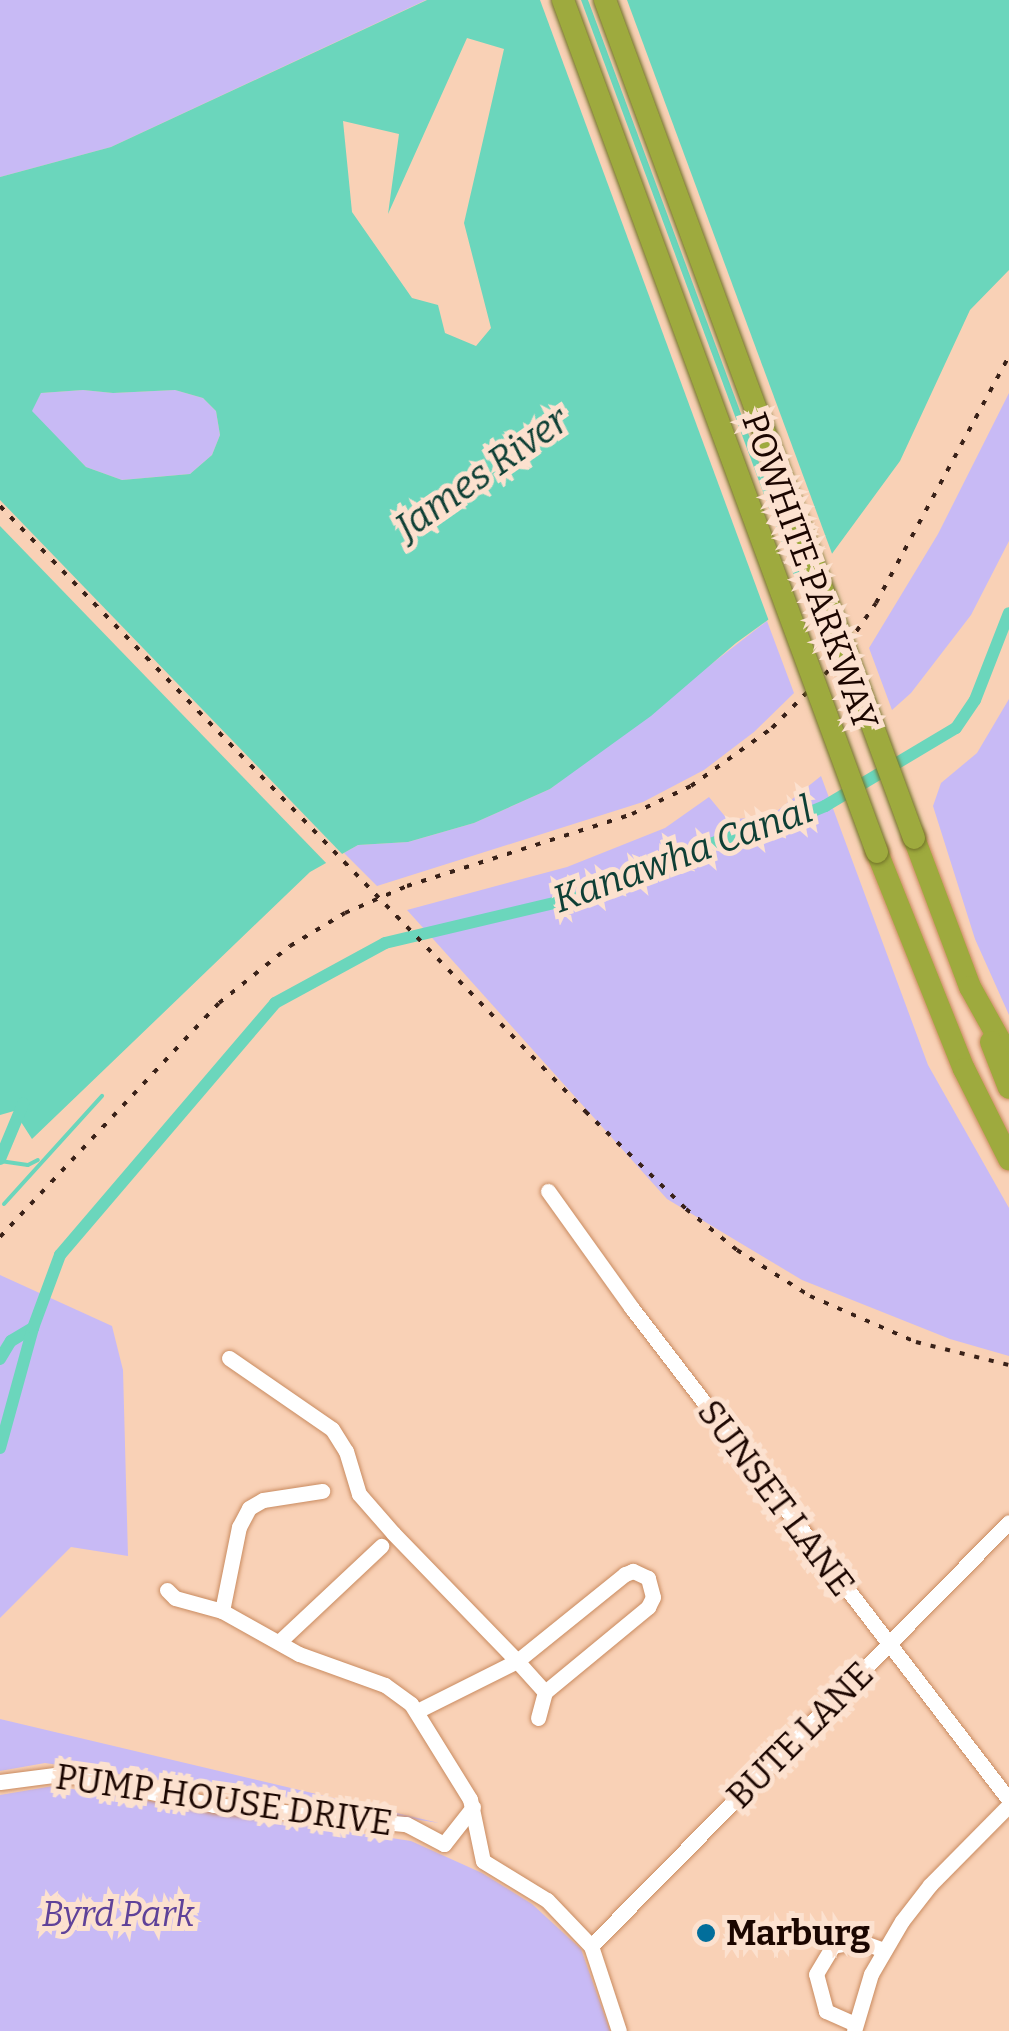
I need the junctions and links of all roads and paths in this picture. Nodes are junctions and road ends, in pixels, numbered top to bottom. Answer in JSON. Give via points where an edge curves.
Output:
{"nodes":[{"id":1,"x":562,"y":0,"type":"edge"},
{"id":2,"x":605,"y":0,"type":"edge"},
{"id":3,"x":970,"y":987,"type":"junction"},
{"id":4,"x":1009,"y":1056,"type":"edge"},
{"id":5,"x":1009,"y":1088,"type":"edge"},
{"id":6,"x":1009,"y":1159,"type":"edge"},
{"id":7,"x":548,"y":1191,"type":"dead end"},
{"id":8,"x":229,"y":1358,"type":"dead end"},
{"id":9,"x":322,"y":1491,"type":"dead end"},
{"id":10,"x":1009,"y":1522,"type":"edge"},
{"id":11,"x":381,"y":1546,"type":"dead end"},
{"id":12,"x":167,"y":1590,"type":"dead end"},
{"id":13,"x":222,"y":1611,"type":"junction"},
{"id":14,"x":280,"y":1641,"type":"junction"},
{"id":15,"x":889,"y":1646,"type":"junction"},
{"id":16,"x":517,"y":1660,"type":"junction"},
{"id":17,"x":545,"y":1692,"type":"junction"},
{"id":18,"x":416,"y":1711,"type":"junction"},
{"id":19,"x":538,"y":1718,"type":"dead end"},
{"id":20,"x":0,"y":1782,"type":"edge"},
{"id":21,"x":1009,"y":1803,"type":"edge"},
{"id":22,"x":473,"y":1807,"type":"junction"},
{"id":23,"x":590,"y":1946,"type":"junction"},
{"id":24,"x":884,"y":1950,"type":"junction"},
{"id":25,"x":855,"y":2028,"type":"edge"},
{"id":26,"x":622,"y":2029,"type":"edge"}],
"edges":[{"from":1,"to":6,"type":"highway","name":"POWHITE PARKWAY","bridge":true,"via":[[877,852],[964,1069]]},
{"from":2,"to":3,"type":"highway","name":"POWHITE PARKWAY","bridge":true},
{"from":3,"to":4,"type":"highway","name":"POWHITE PARKWAY"},
{"from":3,"to":5,"type":"highway"},
{"from":7,"to":15,"type":"street","name":"SUNSET LANE"},
{"from":8,"to":16,"type":"street","via":[[332,1428],[359,1494]]},
{"from":9,"to":13,"type":"street","via":[[264,1500],[245,1513]]},
{"from":10,"to":15,"type":"street","name":"BUTE LANE"},
{"from":11,"to":14,"type":"street"},
{"from":12,"to":13,"type":"street"},
{"from":13,"to":14,"type":"street"},
{"from":14,"to":18,"type":"street","via":[[385,1685]]},
{"from":15,"to":21,"type":"street","name":"SUNSET LANE"},
{"from":15,"to":23,"type":"street","name":"BUTE LANE"},
{"from":16,"to":17,"type":"street"},
{"from":16,"to":17,"type":"street","via":[[625,1574],[648,1578],[648,1606]]},
{"from":16,"to":18,"type":"street"},
{"from":17,"to":19,"type":"street"},
{"from":18,"to":22,"type":"street"},
{"from":20,"to":22,"type":"street","name":"PUMP HOUSE DRIVE","via":[[62,1774],[214,1805],[406,1824],[444,1844]]},
{"from":21,"to":24,"type":"street","via":[[930,1885]]},
{"from":22,"to":23,"type":"street","via":[[483,1861],[547,1900]]},
{"from":23,"to":26,"type":"street"},
{"from":24,"to":25,"type":"street"},
{"from":24,"to":25,"type":"street","via":[[859,1941],[833,1946],[816,1974],[826,2010]]}]}
